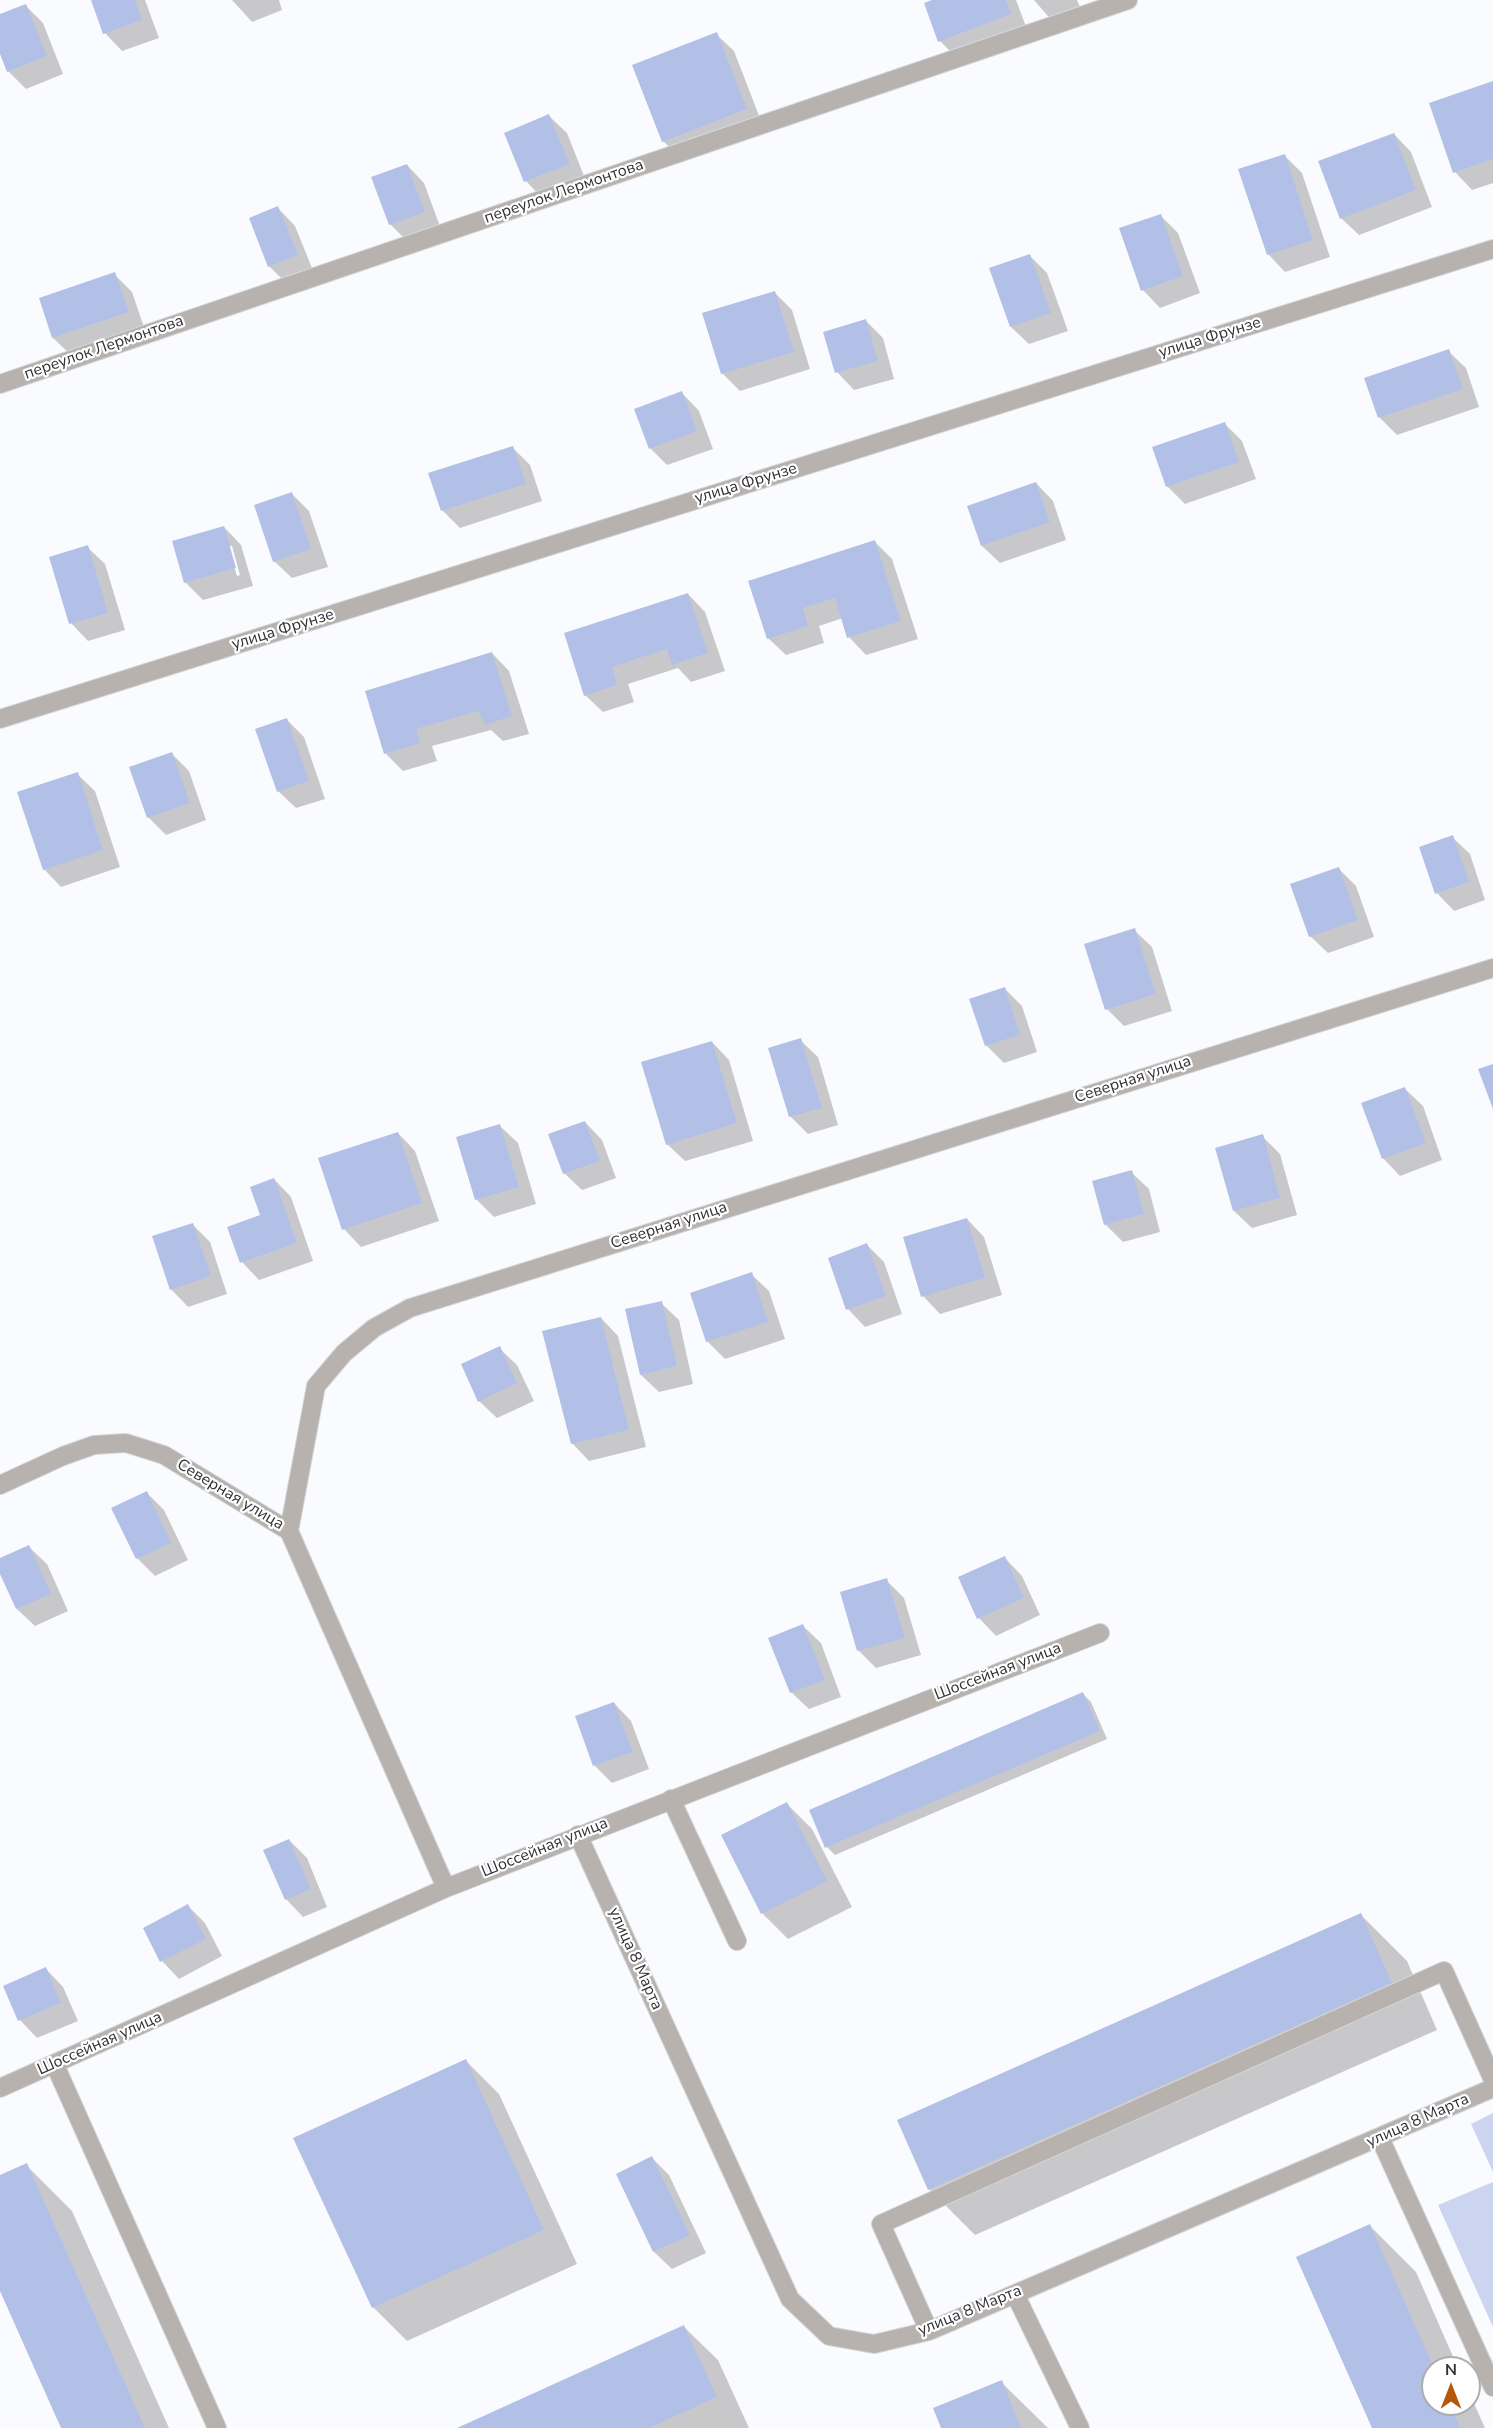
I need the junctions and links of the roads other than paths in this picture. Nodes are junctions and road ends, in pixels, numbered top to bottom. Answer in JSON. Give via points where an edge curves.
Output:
{"nodes":[{"id":1,"x":1128,"y":0,"type":"edge"},
{"id":2,"x":1493,"y":249,"type":"edge"},
{"id":3,"x":0,"y":384,"type":"edge"},
{"id":4,"x":0,"y":719,"type":"edge"},
{"id":5,"x":1493,"y":968,"type":"edge"},
{"id":6,"x":0,"y":1485,"type":"edge"},
{"id":7,"x":289,"y":1531,"type":"junction"},
{"id":8,"x":1100,"y":1633,"type":"dead end"},
{"id":9,"x":671,"y":1799,"type":"junction"},
{"id":10,"x":578,"y":1834,"type":"junction"},
{"id":11,"x":446,"y":1888,"type":"junction"},
{"id":12,"x":737,"y":1941,"type":"dead end"},
{"id":13,"x":55,"y":2065,"type":"junction"},
{"id":14,"x":1493,"y":2080,"type":"edge"},
{"id":15,"x":0,"y":2088,"type":"edge"},
{"id":16,"x":1493,"y":2088,"type":"edge"},
{"id":17,"x":1380,"y":2138,"type":"junction"},
{"id":18,"x":1015,"y":2294,"type":"junction"},
{"id":19,"x":929,"y":2331,"type":"junction"},
{"id":20,"x":1493,"y":2386,"type":"edge"},
{"id":21,"x":217,"y":2428,"type":"edge"},
{"id":22,"x":1080,"y":2428,"type":"edge"}],
"edges":[{"from":1,"to":3,"type":"street","name":"переулок Лермонтова"},
{"from":2,"to":4,"type":"street","name":"улица Фрунзе"},
{"from":5,"to":7,"type":"street","name":"Северная улица","via":[[410,1308],[374,1328],[344,1353],[316,1386]]},
{"from":6,"to":7,"type":"street","name":"Северная улица","via":[[94,1445],[126,1443],[164,1455]]},
{"from":7,"to":11,"type":"street"},
{"from":8,"to":9,"type":"street","name":"Шоссейная улица"},
{"from":9,"to":10,"type":"street","name":"Шоссейная улица"},
{"from":9,"to":12,"type":"street"},
{"from":10,"to":11,"type":"street","name":"Шоссейная улица"},
{"from":10,"to":19,"type":"street","name":"улица 8 Марта","via":[[789,2299],[829,2337],[874,2344]]},
{"from":11,"to":13,"type":"street","name":"Шоссейная улица"},
{"from":13,"to":15,"type":"street","name":"Шоссейная улица"},
{"from":13,"to":21,"type":"street"},
{"from":14,"to":19,"type":"street","via":[[1444,1971],[881,2224]]},
{"from":16,"to":17,"type":"street","name":"улица 8 Марта"},
{"from":17,"to":18,"type":"street","name":"улица 8 Марта"},
{"from":17,"to":20,"type":"street"},
{"from":18,"to":19,"type":"street","name":"улица 8 Марта"},
{"from":18,"to":22,"type":"street"}]}
